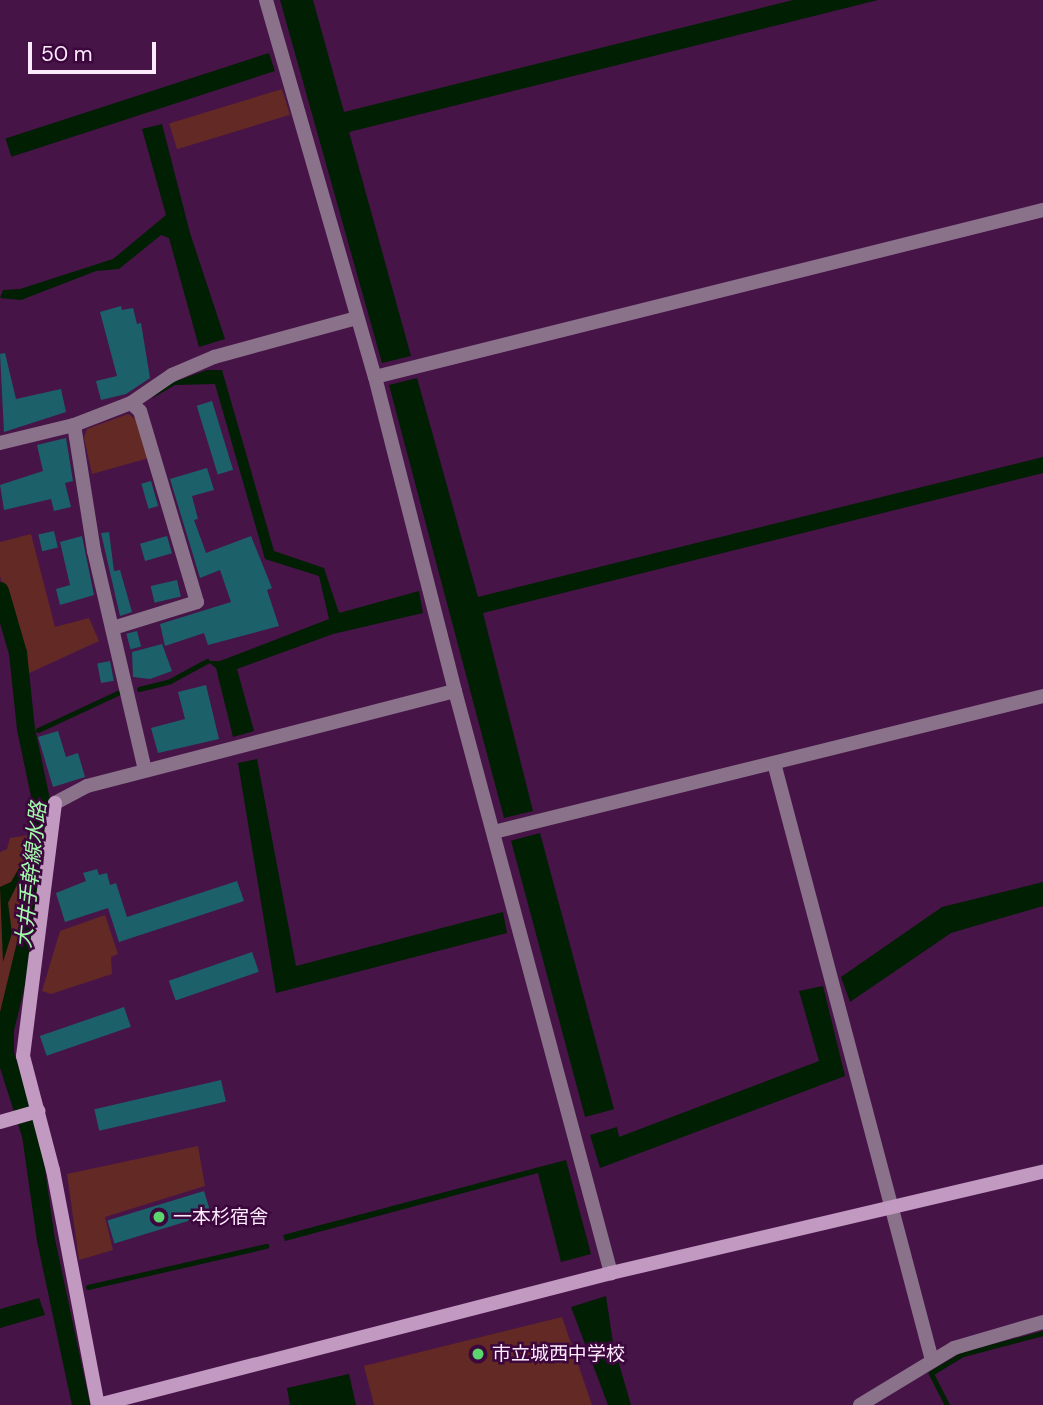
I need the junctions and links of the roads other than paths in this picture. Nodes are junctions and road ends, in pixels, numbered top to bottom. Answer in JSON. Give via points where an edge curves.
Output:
{"nodes":[{"id":1,"x":267,"y":0,"type":"edge"},
{"id":2,"x":1043,"y":210,"type":"edge"},
{"id":3,"x":357,"y":318,"type":"junction"},
{"id":4,"x":375,"y":377,"type":"junction"},
{"id":5,"x":131,"y":403,"type":"junction"},
{"id":6,"x":74,"y":425,"type":"junction"},
{"id":7,"x":0,"y":443,"type":"edge"},
{"id":8,"x":113,"y":628,"type":"junction"},
{"id":9,"x":455,"y":691,"type":"junction"},
{"id":10,"x":1043,"y":696,"type":"edge"},
{"id":11,"x":774,"y":763,"type":"junction"},
{"id":12,"x":145,"y":771,"type":"junction"},
{"id":13,"x":494,"y":832,"type":"junction"},
{"id":14,"x":35,"y":1112,"type":"junction"},
{"id":15,"x":0,"y":1122,"type":"edge"},
{"id":16,"x":1043,"y":1172,"type":"edge"},
{"id":17,"x":892,"y":1206,"type":"junction"},
{"id":18,"x":611,"y":1273,"type":"junction"},
{"id":19,"x":1043,"y":1322,"type":"edge"},
{"id":20,"x":932,"y":1360,"type":"junction"},
{"id":21,"x":866,"y":1404,"type":"edge"},
{"id":22,"x":98,"y":1405,"type":"edge"}],
"edges":[{"from":1,"to":3,"type":"street"},
{"from":2,"to":4,"type":"street"},
{"from":3,"to":4,"type":"street"},
{"from":3,"to":5,"type":"street","via":[[214,357],[172,375]]},
{"from":4,"to":9,"type":"street"},
{"from":5,"to":6,"type":"street"},
{"from":5,"to":8,"type":"street","via":[[140,411],[197,602]]},
{"from":6,"to":7,"type":"street"},
{"from":6,"to":8,"type":"street","via":[[94,551]]},
{"from":8,"to":12,"type":"street"},
{"from":9,"to":12,"type":"street"},
{"from":9,"to":13,"type":"street"},
{"from":10,"to":11,"type":"street"},
{"from":11,"to":13,"type":"street"},
{"from":11,"to":17,"type":"street"},
{"from":12,"to":14,"type":"street","via":[[87,786],[55,803],[40,939],[23,1026],[23,1056]]},
{"from":13,"to":18,"type":"street"},
{"from":14,"to":15,"type":"street"},
{"from":14,"to":22,"type":"street"},
{"from":16,"to":17,"type":"street"},
{"from":17,"to":18,"type":"street"},
{"from":17,"to":20,"type":"street"},
{"from":18,"to":22,"type":"street"},
{"from":19,"to":20,"type":"street","via":[[997,1332]]},
{"from":20,"to":21,"type":"street"}]}
